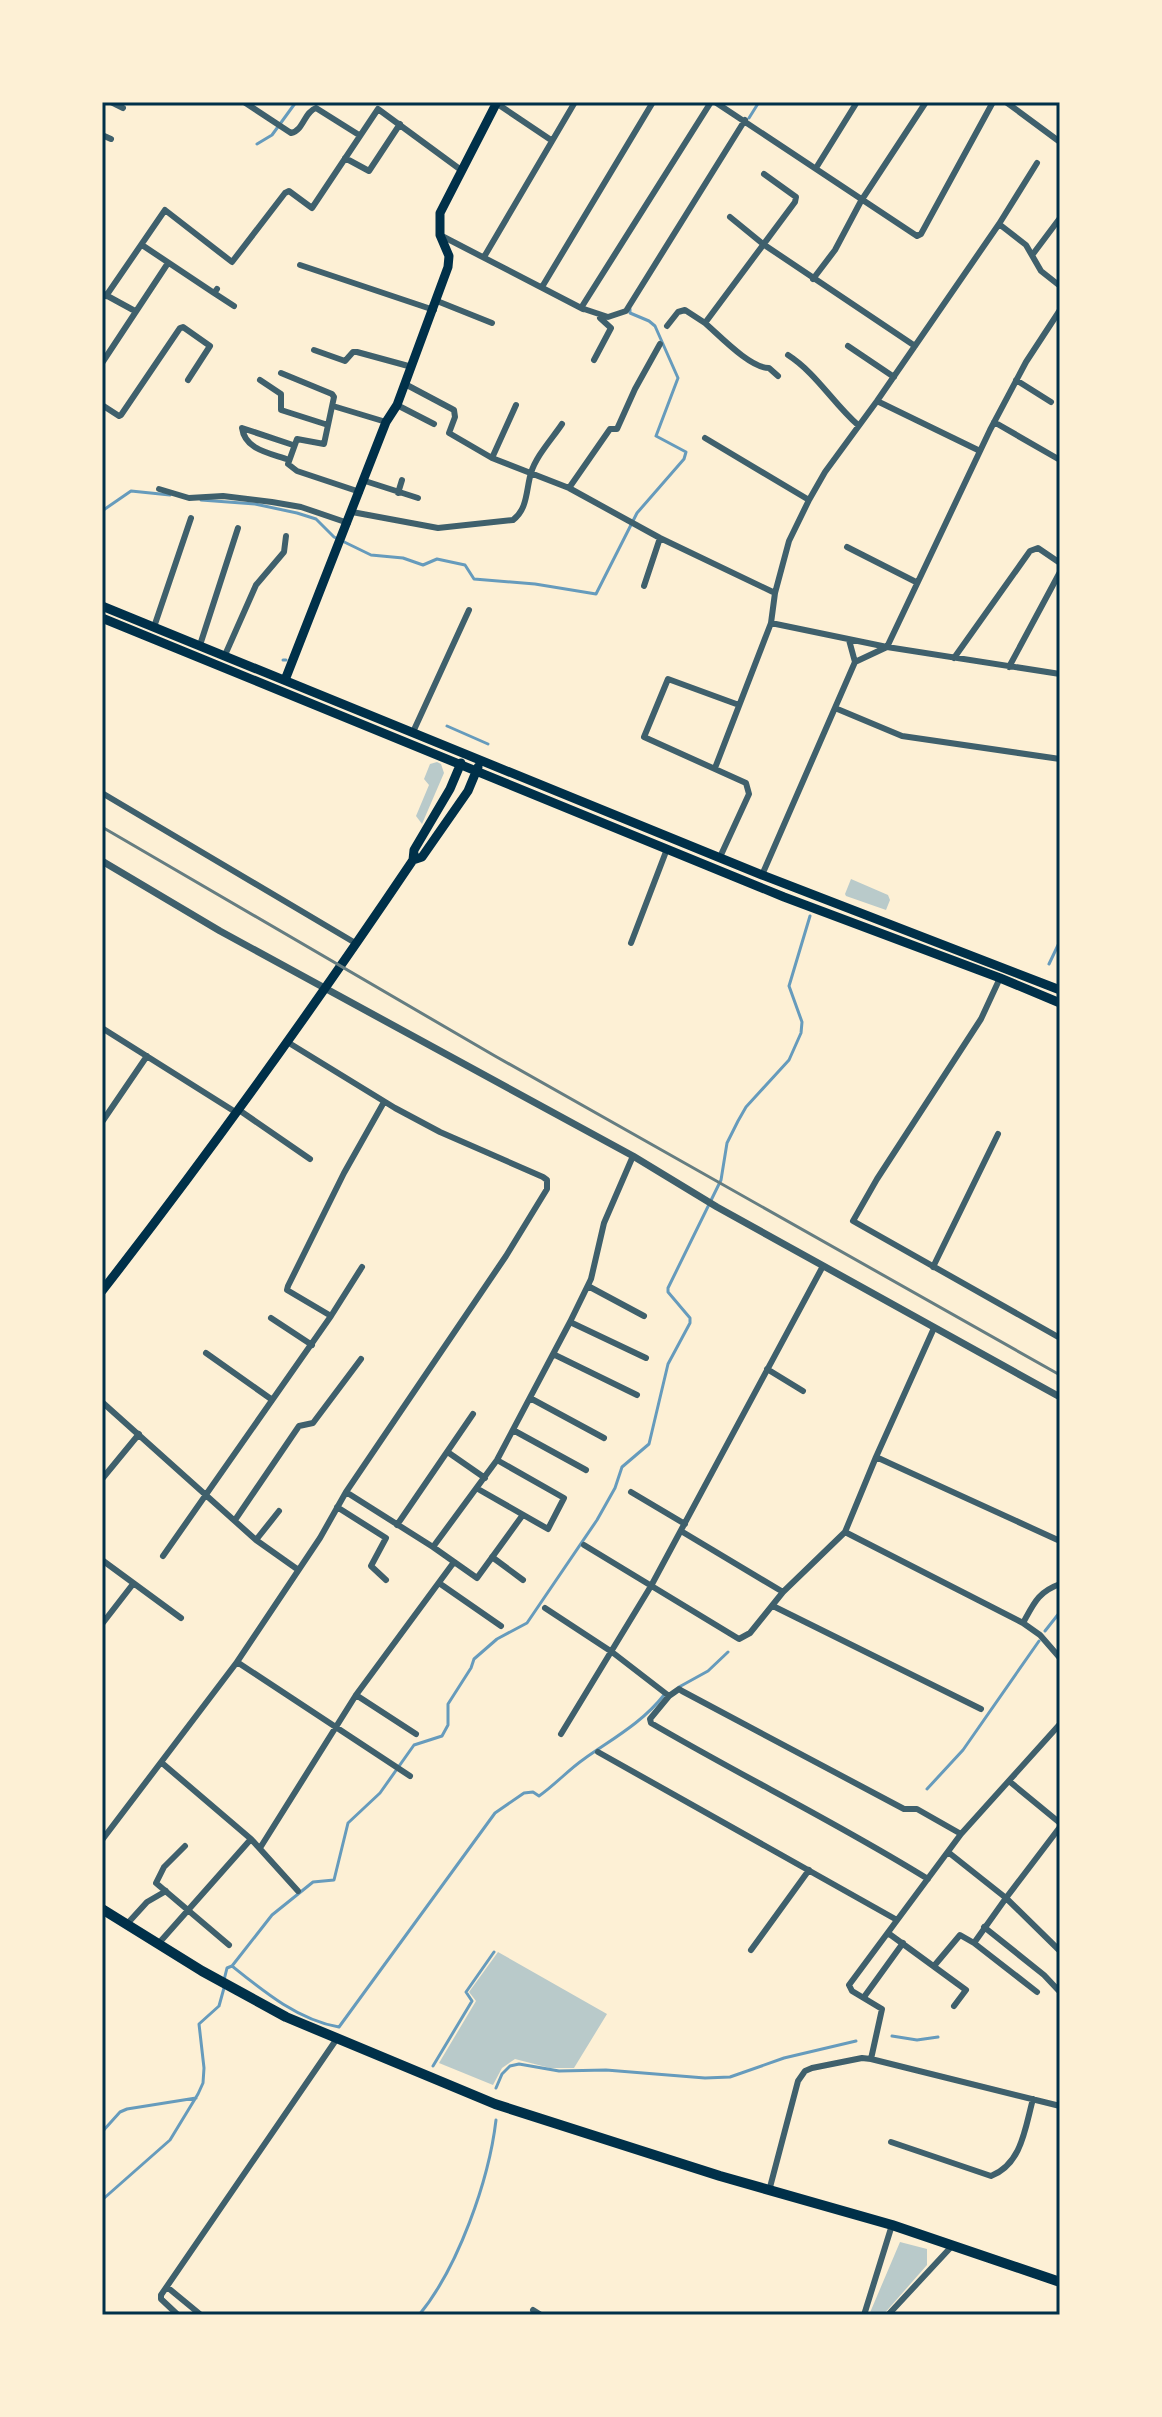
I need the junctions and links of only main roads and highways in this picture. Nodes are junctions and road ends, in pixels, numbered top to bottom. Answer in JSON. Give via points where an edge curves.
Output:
{"nodes":[{"id":1,"x":497,"y":102,"type":"edge"},
{"id":2,"x":102,"y":606,"type":"edge"},
{"id":3,"x":102,"y":618,"type":"edge"},
{"id":4,"x":285,"y":680,"type":"junction"},
{"id":5,"x":465,"y":754,"type":"junction"},
{"id":6,"x":481,"y":760,"type":"junction"},
{"id":7,"x":460,"y":765,"type":"junction"},
{"id":8,"x":476,"y":772,"type":"junction"},
{"id":9,"x":413,"y":860,"type":"junction"},
{"id":10,"x":898,"y":927,"type":"junction"},
{"id":11,"x":894,"y":938,"type":"junction"},
{"id":12,"x":972,"y":954,"type":"junction"},
{"id":13,"x":967,"y":966,"type":"junction"},
{"id":14,"x":1060,"y":990,"type":"edge"},
{"id":15,"x":1060,"y":1003,"type":"edge"},
{"id":16,"x":102,"y":1291,"type":"edge"},
{"id":17,"x":103,"y":1911,"type":"edge"},
{"id":18,"x":1060,"y":2282,"type":"edge"}],
"edges":[{"from":1,"to":4,"type":"main road","via":[[440,213],[440,235],[449,261],[435,306]]},
{"from":2,"to":4,"type":"main road"},
{"from":3,"to":7,"type":"main road"},
{"from":4,"to":5,"type":"main road"},
{"from":5,"to":6,"type":"main road"},
{"from":5,"to":7,"type":"main road"},
{"from":6,"to":8,"type":"main road"},
{"from":6,"to":10,"type":"main road"},
{"from":7,"to":8,"type":"main road"},
{"from":7,"to":9,"type":"main road"},
{"from":8,"to":9,"type":"main road","via":[[422,857]]},
{"from":8,"to":11,"type":"main road"},
{"from":9,"to":16,"type":"main road","via":[[289,1043]]},
{"from":10,"to":11,"type":"main road"},
{"from":10,"to":12,"type":"main road"},
{"from":11,"to":13,"type":"main road"},
{"from":12,"to":13,"type":"main road"},
{"from":12,"to":14,"type":"main road"},
{"from":13,"to":15,"type":"main road"},
{"from":17,"to":18,"type":"highway","via":[[215,1978],[336,2040],[495,2104]]}]}
